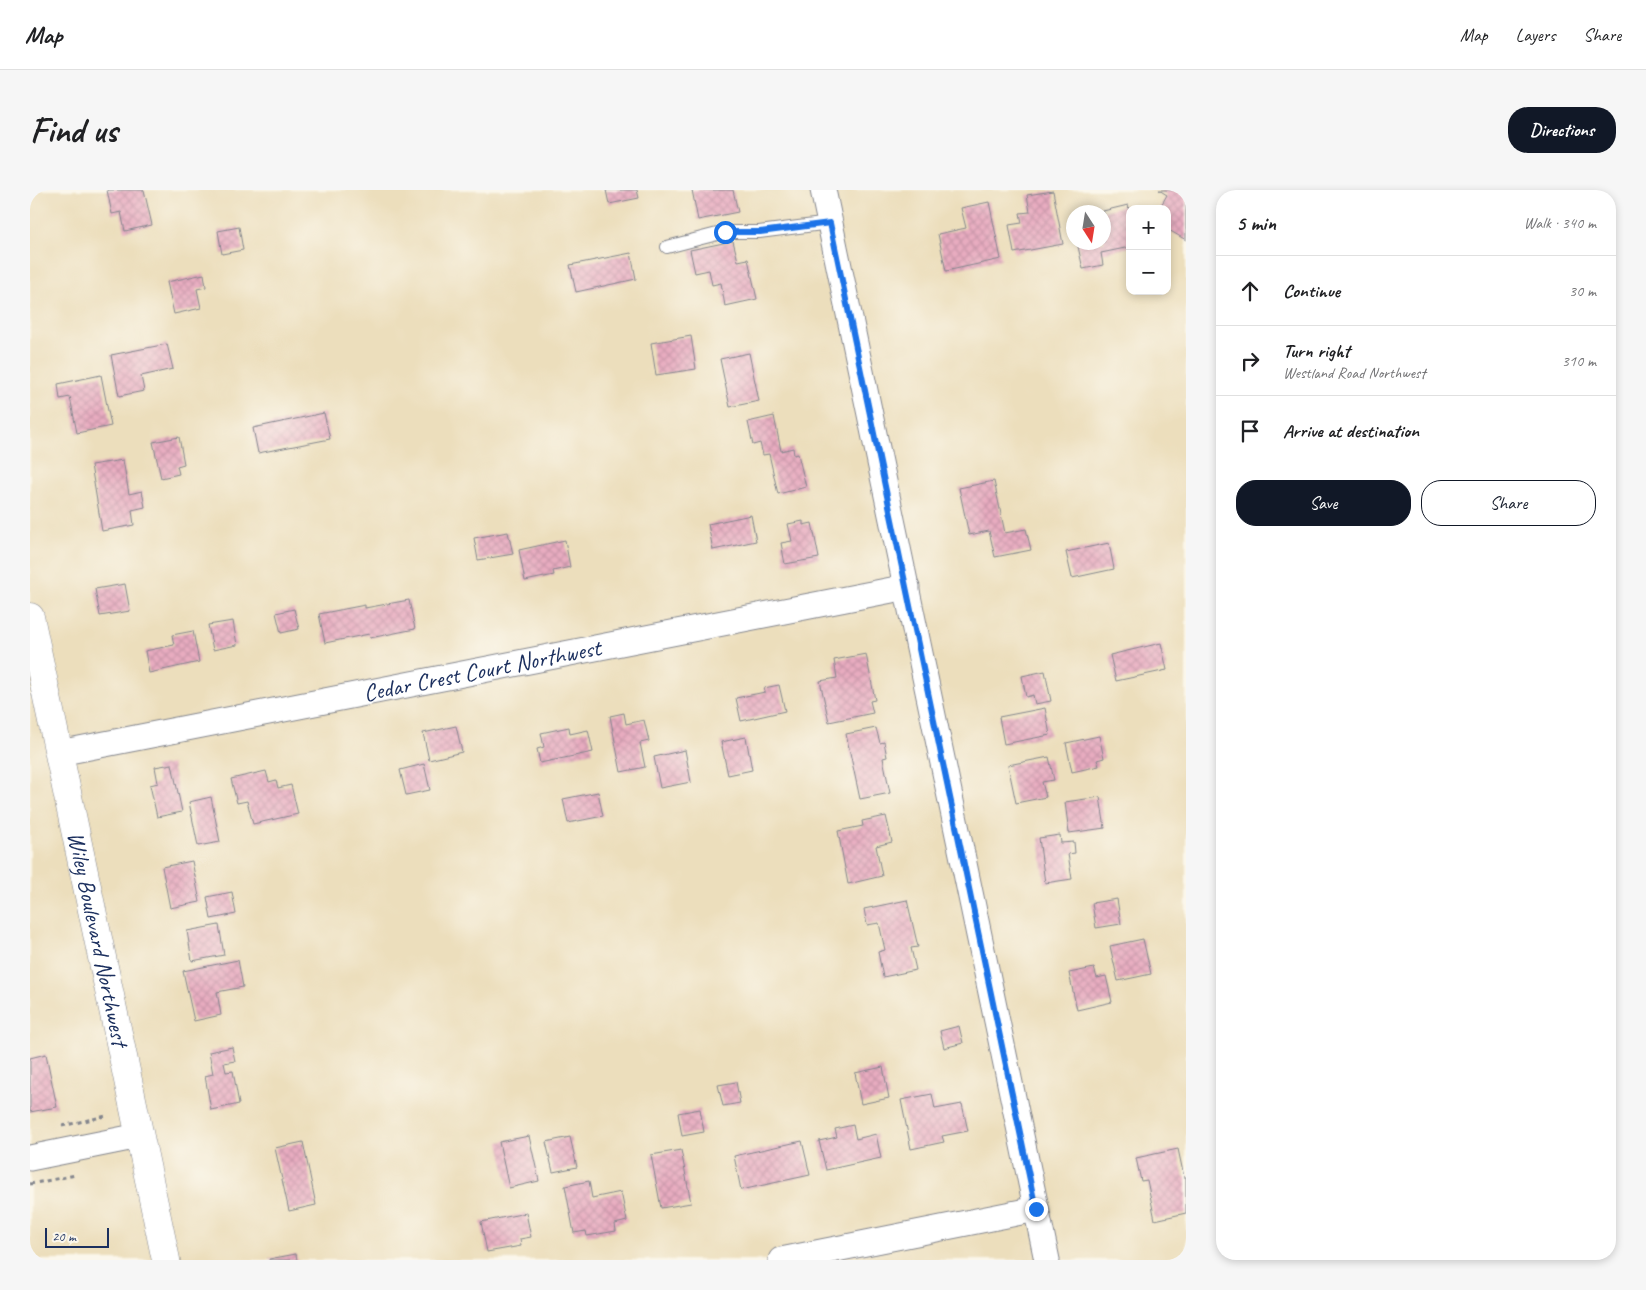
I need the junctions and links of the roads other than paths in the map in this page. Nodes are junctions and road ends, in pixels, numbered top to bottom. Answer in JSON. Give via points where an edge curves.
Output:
{"nodes":[{"id":1,"x":823,"y":190,"type":"edge"},
{"id":2,"x":830,"y":223,"type":"junction"},
{"id":3,"x":667,"y":246,"type":"dead end"},
{"id":4,"x":907,"y":587,"type":"junction"},
{"id":5,"x":30,"y":617,"type":"edge"},
{"id":6,"x":59,"y":753,"type":"junction"},
{"id":7,"x":140,"y":1136,"type":"junction"},
{"id":8,"x":30,"y":1158,"type":"edge"},
{"id":9,"x":1036,"y":1209,"type":"junction"},
{"id":10,"x":166,"y":1260,"type":"edge"},
{"id":11,"x":781,"y":1260,"type":"edge"},
{"id":12,"x":1047,"y":1260,"type":"edge"}],
"edges":[{"from":1,"to":2,"type":"street"},
{"from":2,"to":3,"type":"lane","via":[[760,232],[725,232]]},
{"from":2,"to":4,"type":"street"},
{"from":4,"to":6,"type":"street","name":"Cedar Crest Court Northwest"},
{"from":4,"to":9,"type":"street"},
{"from":5,"to":6,"type":"street","name":"Wiley Boulevard Northwest"},
{"from":6,"to":7,"type":"street","name":"Wiley Boulevard Northwest"},
{"from":7,"to":8,"type":"street"},
{"from":7,"to":10,"type":"street","name":"Wiley Boulevard Northwest"},
{"from":9,"to":11,"type":"street"},
{"from":9,"to":12,"type":"street"}]}
